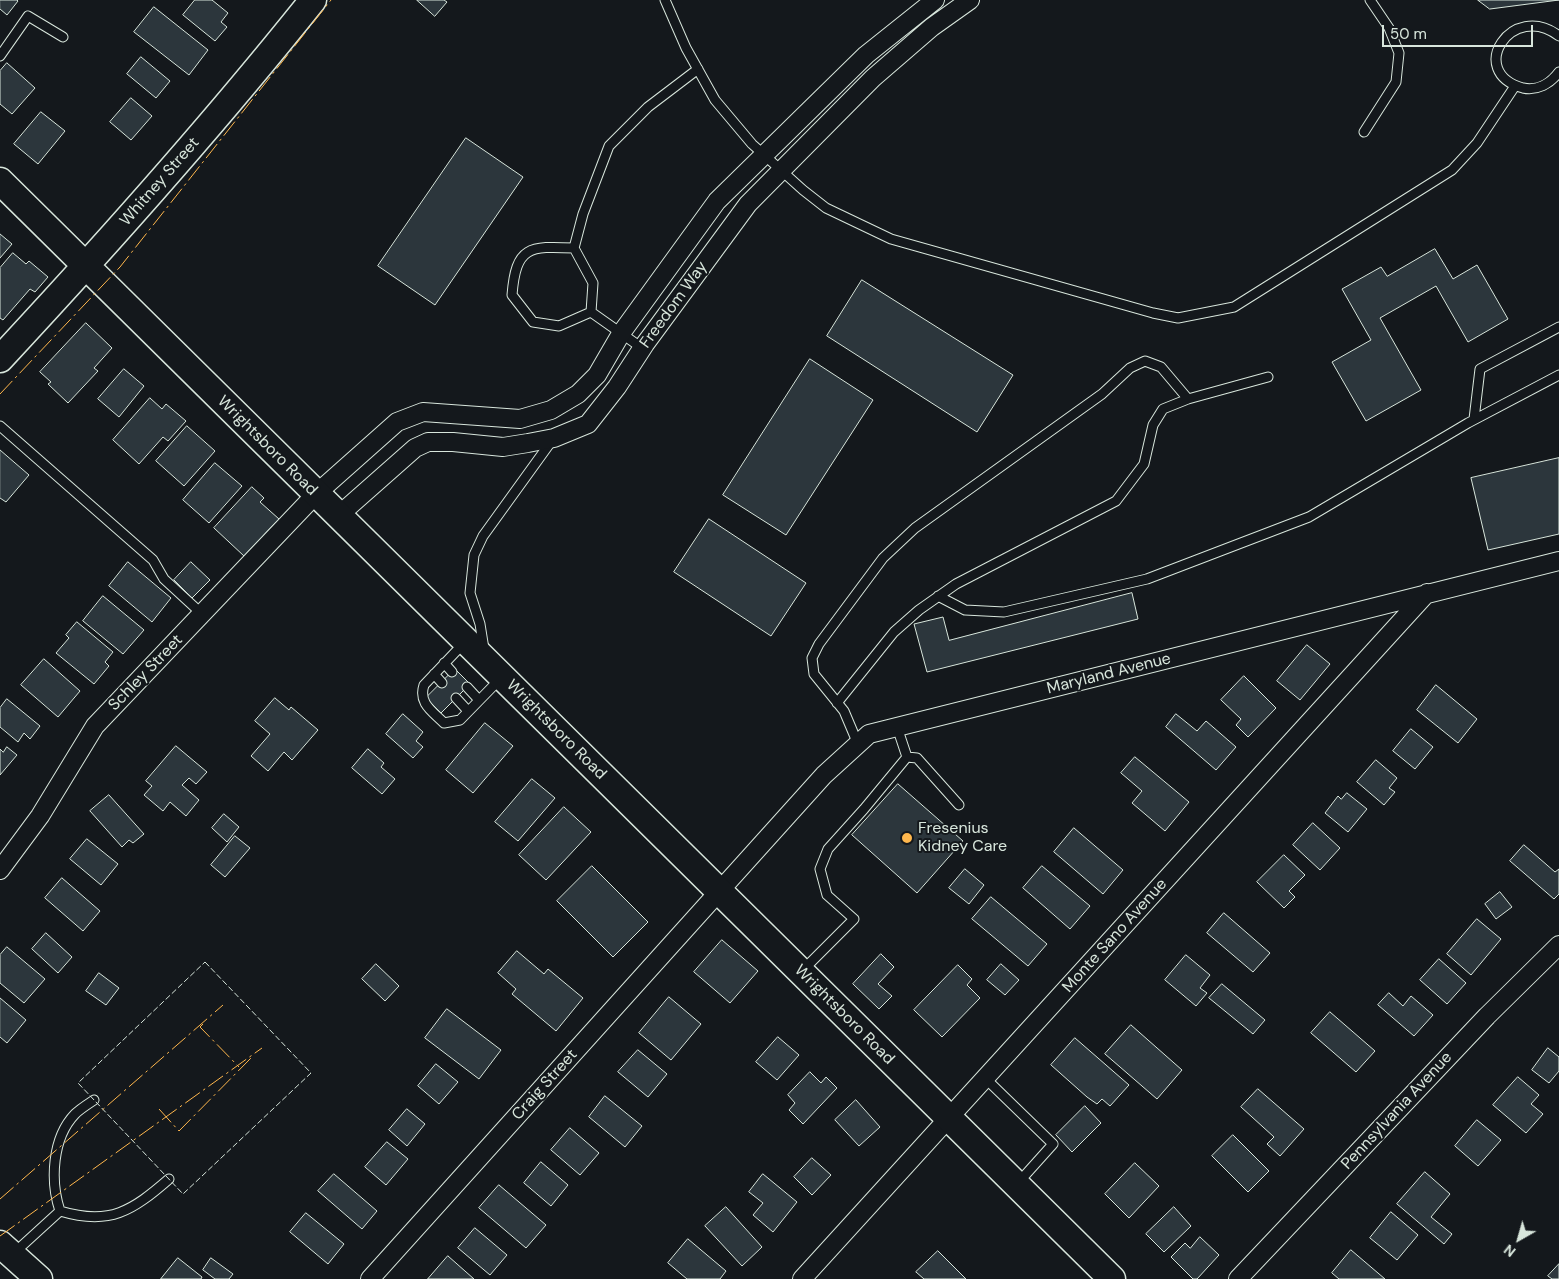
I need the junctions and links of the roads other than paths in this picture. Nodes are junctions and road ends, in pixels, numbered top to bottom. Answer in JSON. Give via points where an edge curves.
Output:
{"nodes":[{"id":1,"x":313,"y":0,"type":"edge"},
{"id":2,"x":665,"y":0,"type":"edge"},
{"id":3,"x":935,"y":0,"type":"edge"},
{"id":4,"x":970,"y":0,"type":"edge"},
{"id":5,"x":1370,"y":0,"type":"edge"},
{"id":6,"x":63,"y":36,"type":"dead end"},
{"id":7,"x":1559,"y":36,"type":"edge"},
{"id":8,"x":0,"y":56,"type":"edge"},
{"id":9,"x":698,"y":69,"type":"junction"},
{"id":10,"x":1559,"y":72,"type":"edge"},
{"id":11,"x":1515,"y":86,"type":"junction"},
{"id":12,"x":1364,"y":132,"type":"dead end"},
{"id":13,"x":763,"y":154,"type":"junction"},
{"id":14,"x":780,"y":170,"type":"junction"},
{"id":15,"x":0,"y":182,"type":"edge"},
{"id":16,"x":574,"y":248,"type":"junction"},
{"id":17,"x":86,"y":267,"type":"junction"},
{"id":18,"x":591,"y":312,"type":"junction"},
{"id":19,"x":1559,"y":328,"type":"edge"},
{"id":20,"x":622,"y":332,"type":"junction"},
{"id":21,"x":642,"y":348,"type":"junction"},
{"id":22,"x":0,"y":359,"type":"edge"},
{"id":23,"x":1559,"y":375,"type":"edge"},
{"id":24,"x":1268,"y":377,"type":"dead end"},
{"id":25,"x":1188,"y":398,"type":"junction"},
{"id":26,"x":1474,"y":419,"type":"junction"},
{"id":27,"x":0,"y":426,"type":"edge"},
{"id":28,"x":554,"y":438,"type":"junction"},
{"id":29,"x":316,"y":494,"type":"junction"},
{"id":30,"x":338,"y":516,"type":"junction"},
{"id":31,"x":1559,"y":561,"type":"edge"},
{"id":32,"x":1427,"y":593,"type":"junction"},
{"id":33,"x":938,"y":596,"type":"junction"},
{"id":34,"x":202,"y":614,"type":"junction"},
{"id":35,"x":465,"y":641,"type":"junction"},
{"id":36,"x":444,"y":664,"type":"junction"},
{"id":37,"x":494,"y":669,"type":"junction"},
{"id":38,"x":452,"y":672,"type":"dead end"},
{"id":39,"x":434,"y":674,"type":"junction"},
{"id":40,"x":442,"y":683,"type":"dead end"},
{"id":41,"x":467,"y":687,"type":"dead end"},
{"id":42,"x":456,"y":698,"type":"dead end"},
{"id":43,"x":479,"y":700,"type":"junction"},
{"id":44,"x":837,"y":703,"type":"junction"},
{"id":45,"x":468,"y":711,"type":"junction"},
{"id":46,"x":897,"y":727,"type":"junction"},
{"id":47,"x":858,"y":744,"type":"junction"},
{"id":48,"x":906,"y":757,"type":"junction"},
{"id":49,"x":959,"y":805,"type":"dead end"},
{"id":50,"x":0,"y":870,"type":"edge"},
{"id":51,"x":720,"y":892,"type":"junction"},
{"id":52,"x":1559,"y":945,"type":"edge"},
{"id":53,"x":801,"y":972,"type":"junction"},
{"id":54,"x":986,"y":1078,"type":"junction"},
{"id":55,"x":94,"y":1100,"type":"dead end"},
{"id":56,"x":949,"y":1118,"type":"junction"},
{"id":57,"x":169,"y":1178,"type":"dead end"},
{"id":58,"x":1017,"y":1185,"type":"junction"},
{"id":59,"x":60,"y":1211,"type":"junction"},
{"id":60,"x":6,"y":1250,"type":"edge"},
{"id":61,"x":39,"y":1279,"type":"edge"},
{"id":62,"x":370,"y":1279,"type":"edge"},
{"id":63,"x":802,"y":1279,"type":"edge"},
{"id":64,"x":1112,"y":1279,"type":"edge"},
{"id":65,"x":1238,"y":1279,"type":"edge"}],
"edges":[{"from":1,"to":17,"type":"main road","name":"Whitney Street","via":[[250,79]]},
{"from":2,"to":9,"type":"lane"},
{"from":3,"to":13,"type":"street","name":"Freedom Way","via":[[866,55]]},
{"from":4,"to":14,"type":"street","name":"Freedom Way","via":[[932,27],[873,78]]},
{"from":5,"to":12,"type":"lane","via":[[1389,28],[1399,53],[1396,82]]},
{"from":6,"to":8,"type":"lane","via":[[28,16]]},
{"from":7,"to":11,"type":"lane","via":[[1548,25],[1536,20],[1523,21],[1505,31],[1495,56],[1500,72]]},
{"from":9,"to":13,"type":"lane","via":[[715,100]]},
{"from":9,"to":16,"type":"lane","via":[[648,107],[609,146],[583,214]]},
{"from":10,"to":11,"type":"lane","via":[[1553,80],[1538,88]]},
{"from":11,"to":14,"type":"lane","via":[[1477,143],[1452,170],[1234,306],[1178,318],[891,239],[826,208]]},
{"from":13,"to":14,"type":"lane"},
{"from":13,"to":20,"type":"street","name":"Freedom Way","via":[[717,201]]},
{"from":14,"to":21,"type":"street","name":"Freedom Way","via":[[748,204]]},
{"from":15,"to":17,"type":"main road","name":"Wrightsboro Road"},
{"from":16,"to":18,"type":"lane","via":[[593,283]]},
{"from":16,"to":18,"type":"lane","via":[[543,246],[523,254],[514,269],[512,296],[533,322],[559,326]]},
{"from":17,"to":22,"type":"main road","name":"Whitney Street"},
{"from":17,"to":29,"type":"main road","name":"Wrightsboro Road"},
{"from":18,"to":20,"type":"lane"},
{"from":19,"to":26,"type":"lane","via":[[1480,369]]},
{"from":20,"to":21,"type":"lane"},
{"from":20,"to":29,"type":"street","name":"Freedom Way","via":[[598,375],[578,394],[551,410],[520,419],[423,412],[397,422]]},
{"from":21,"to":28,"type":"street","name":"Freedom Way","via":[[617,388],[588,424]]},
{"from":23,"to":26,"type":"lane"},
{"from":24,"to":25,"type":"lane"},
{"from":25,"to":33,"type":"lane","via":[[1163,410],[1154,425],[1144,464],[1116,501]]},
{"from":25,"to":44,"type":"lane","via":[[1160,367],[1146,361],[1130,368],[1102,394],[915,528],[883,558],[812,658],[814,674]]},
{"from":26,"to":33,"type":"lane","via":[[1309,517],[1147,579],[1004,612],[965,610]]},
{"from":27,"to":34,"type":"lane","via":[[153,560],[164,579]]},
{"from":28,"to":30,"type":"street","name":"Freedom Way","via":[[503,447],[428,442],[415,448]]},
{"from":28,"to":37,"type":"lane","via":[[483,536],[474,555],[470,593]]},
{"from":29,"to":30,"type":"main road","name":"Wrightsboro Road"},
{"from":29,"to":34,"type":"street","name":"Schley Street"},
{"from":30,"to":35,"type":"main road","name":"Wrightsboro Road"},
{"from":31,"to":32,"type":"street","name":"Maryland Avenue"},
{"from":32,"to":46,"type":"street","name":"Maryland Avenue"},
{"from":32,"to":54,"type":"street","name":"Monte Sano Avenue"},
{"from":33,"to":44,"type":"lane","via":[[894,632]]},
{"from":34,"to":50,"type":"street","name":"Schley Street","via":[[96,726],[40,816]]},
{"from":35,"to":36,"type":"lane"},
{"from":35,"to":37,"type":"main road","name":"Wrightsboro Road"},
{"from":36,"to":38,"type":"lane"},
{"from":36,"to":39,"type":"lane"},
{"from":37,"to":43,"type":"lane"},
{"from":37,"to":51,"type":"main road","name":"Wrightsboro Road"},
{"from":39,"to":40,"type":"lane"},
{"from":39,"to":45,"type":"lane","via":[[424,685],[422,701],[444,722],[460,720]]},
{"from":41,"to":43,"type":"lane"},
{"from":42,"to":45,"type":"lane"},
{"from":43,"to":45,"type":"lane"},
{"from":44,"to":47,"type":"lane"},
{"from":46,"to":47,"type":"street","name":"Maryland Avenue","via":[[869,734]]},
{"from":46,"to":48,"type":"lane"},
{"from":47,"to":51,"type":"street","name":"Maryland Avenue","via":[[824,775]]},
{"from":48,"to":49,"type":"lane","via":[[917,758]]},
{"from":48,"to":53,"type":"lane","via":[[828,849],[820,870],[827,895],[854,919]]},
{"from":51,"to":53,"type":"main road","name":"Wrightsboro Road"},
{"from":51,"to":62,"type":"street","name":"Craig Street"},
{"from":52,"to":65,"type":"street","name":"Pennsylvania Avenue","via":[[1487,1016]]},
{"from":53,"to":56,"type":"main road","name":"Wrightsboro Road"},
{"from":54,"to":56,"type":"street","name":"Monte Sano Avenue"},
{"from":54,"to":58,"type":"lane","via":[[1053,1144]]},
{"from":55,"to":59,"type":"lane","via":[[74,1115],[58,1142],[54,1193]]},
{"from":56,"to":58,"type":"main road","name":"Wrightsboro Road"},
{"from":56,"to":63,"type":"street","name":"Monte Sano Avenue"},
{"from":57,"to":59,"type":"lane","via":[[143,1202],[114,1216],[78,1216]]},
{"from":58,"to":64,"type":"main road","name":"Wrightsboro Road"},
{"from":59,"to":60,"type":"lane"},
{"from":60,"to":61,"type":"main road"}]}
